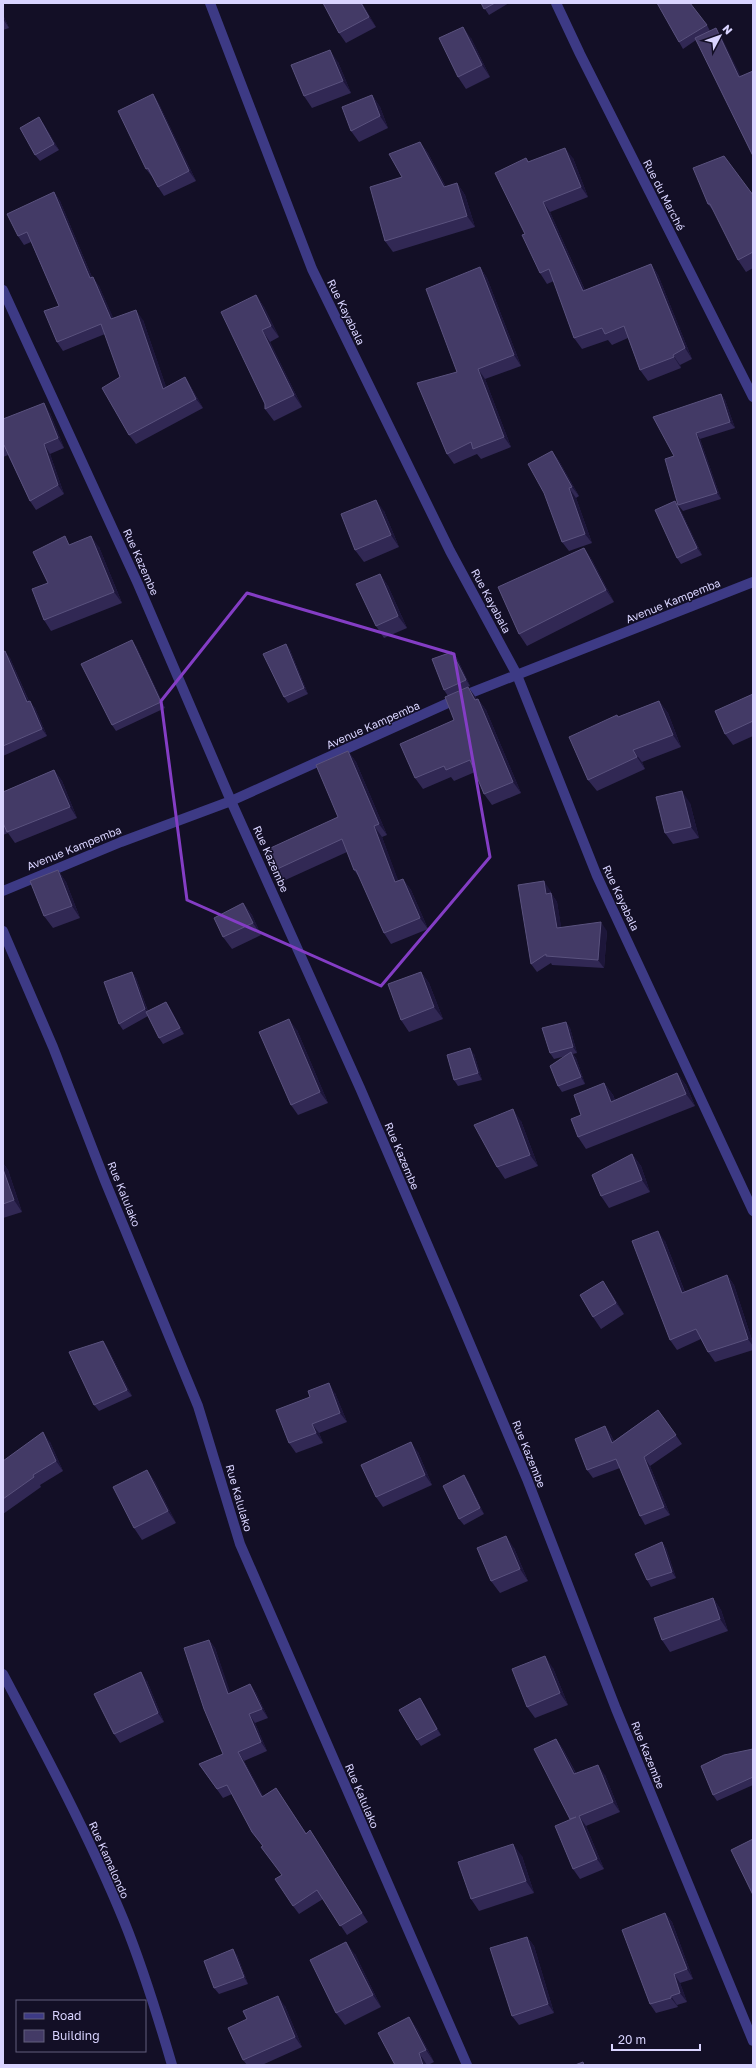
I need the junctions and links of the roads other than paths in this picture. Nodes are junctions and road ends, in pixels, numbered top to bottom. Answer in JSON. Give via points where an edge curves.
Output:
{"nodes":[{"id":1,"x":210,"y":3,"type":"edge"},
{"id":2,"x":556,"y":3,"type":"edge"},
{"id":3,"x":3,"y":290,"type":"edge"},
{"id":4,"x":753,"y":397,"type":"edge"},
{"id":5,"x":753,"y":582,"type":"edge"},
{"id":6,"x":517,"y":675,"type":"junction"},
{"id":7,"x":231,"y":801,"type":"junction"},
{"id":8,"x":3,"y":891,"type":"edge"},
{"id":9,"x":3,"y":931,"type":"edge"},
{"id":10,"x":753,"y":1211,"type":"edge"},
{"id":11,"x":3,"y":1674,"type":"edge"},
{"id":12,"x":753,"y":2042,"type":"edge"},
{"id":13,"x":172,"y":2065,"type":"edge"},
{"id":14,"x":467,"y":2065,"type":"edge"}],
"edges":[{"from":1,"to":6,"type":"street","name":"Rue Kayabala","via":[[312,269],[450,551]]},
{"from":2,"to":4,"type":"street","name":"Rue du Marché"},
{"from":3,"to":7,"type":"street","name":"Rue Kazembe","via":[[138,584]]},
{"from":5,"to":6,"type":"street","name":"Avenue Kampemba"},
{"from":6,"to":7,"type":"street","name":"Avenue Kampemba","via":[[468,694]]},
{"from":6,"to":10,"type":"street","name":"Rue Kayabala","via":[[597,876]]},
{"from":7,"to":8,"type":"street","name":"Avenue Kampemba","via":[[121,842]]},
{"from":7,"to":12,"type":"street","name":"Rue Kazembe","via":[[360,1088],[527,1479],[616,1709]]},
{"from":9,"to":14,"type":"street","name":"Rue Kalulako","via":[[53,1047],[198,1406],[240,1544]]},
{"from":11,"to":13,"type":"street","name":"Rue Kamalondo","via":[[82,1827],[124,1922]]}]}
